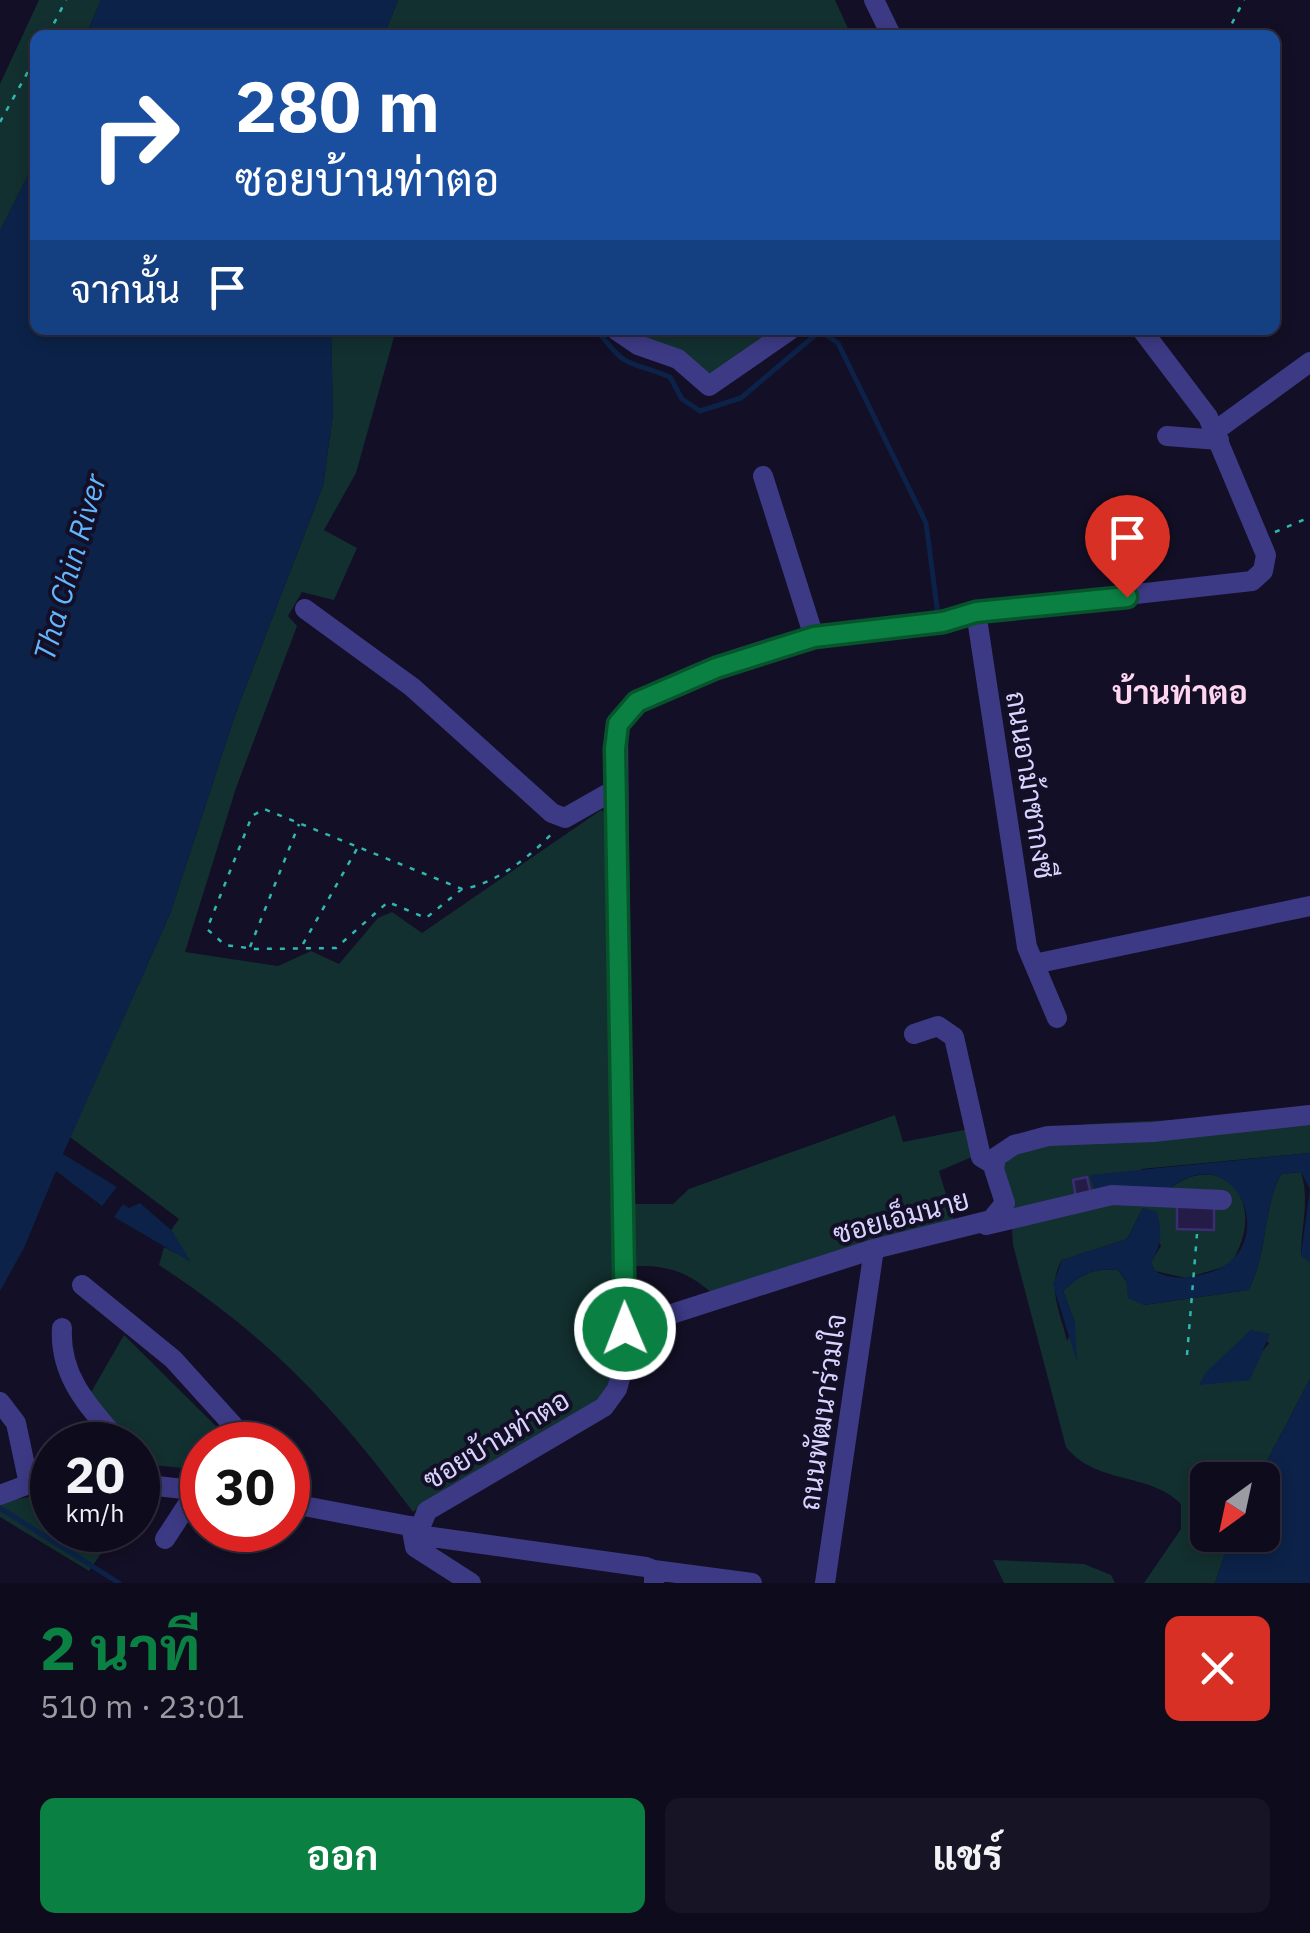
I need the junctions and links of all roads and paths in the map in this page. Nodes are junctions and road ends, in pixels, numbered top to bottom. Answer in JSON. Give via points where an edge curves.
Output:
{"nodes":[{"id":1,"x":66,"y":0,"type":"edge"},
{"id":2,"x":874,"y":0,"type":"edge"},
{"id":3,"x":1244,"y":0,"type":"edge"},
{"id":4,"x":51,"y":30,"type":"edge"},
{"id":5,"x":889,"y":30,"type":"edge"},
{"id":6,"x":1229,"y":30,"type":"edge"},
{"id":7,"x":30,"y":68,"type":"edge"},
{"id":8,"x":0,"y":122,"type":"edge"},
{"id":9,"x":623,"y":335,"type":"edge"},
{"id":10,"x":783,"y":335,"type":"edge"},
{"id":11,"x":1146,"y":335,"type":"edge"},
{"id":12,"x":1310,"y":362,"type":"edge"},
{"id":13,"x":1166,"y":436,"type":"dead end"},
{"id":14,"x":1217,"y":436,"type":"junction"},
{"id":15,"x":763,"y":476,"type":"dead end"},
{"id":16,"x":1310,"y":517,"type":"edge"},
{"id":17,"x":1260,"y":538,"type":"junction"},
{"id":18,"x":305,"y":609,"type":"dead end"},
{"id":19,"x":976,"y":612,"type":"junction"},
{"id":20,"x":814,"y":637,"type":"junction"},
{"id":21,"x":616,"y":789,"type":"junction"},
{"id":22,"x":565,"y":818,"type":"junction"},
{"id":23,"x":299,"y":823,"type":"junction"},
{"id":24,"x":358,"y":847,"type":"junction"},
{"id":25,"x":462,"y":889,"type":"junction"},
{"id":26,"x":1310,"y":906,"type":"edge"},
{"id":27,"x":302,"y":946,"type":"junction"},
{"id":28,"x":250,"y":948,"type":"junction"},
{"id":29,"x":1034,"y":964,"type":"junction"},
{"id":30,"x":1057,"y":1018,"type":"dead end"},
{"id":31,"x":914,"y":1034,"type":"dead end"},
{"id":32,"x":1310,"y":1116,"type":"edge"},
{"id":33,"x":994,"y":1165,"type":"junction"},
{"id":34,"x":1222,"y":1200,"type":"dead end"},
{"id":35,"x":1197,"y":1234,"type":"dead end"},
{"id":36,"x":874,"y":1253,"type":"junction"},
{"id":37,"x":82,"y":1285,"type":"dead end"},
{"id":38,"x":62,"y":1328,"type":"dead end"},
{"id":39,"x":625,"y":1329,"type":"junction"},
{"id":40,"x":1186,"y":1354,"type":"dead end"},
{"id":41,"x":0,"y":1402,"type":"edge"},
{"id":42,"x":103,"y":1422,"type":"edge"},
{"id":43,"x":230,"y":1422,"type":"edge"},
{"id":44,"x":29,"y":1484,"type":"joint"},
{"id":45,"x":0,"y":1495,"type":"edge"},
{"id":46,"x":310,"y":1507,"type":"edge"},
{"id":47,"x":180,"y":1518,"type":"edge"},
{"id":48,"x":416,"y":1527,"type":"junction"},
{"id":49,"x":165,"y":1539,"type":"dead end"},
{"id":50,"x":654,"y":1576,"type":"edge"},
{"id":51,"x":471,"y":1583,"type":"edge"},
{"id":52,"x":752,"y":1583,"type":"edge"},
{"id":53,"x":825,"y":1583,"type":"edge"}],
"edges":[{"from":1,"to":4,"type":"path"},
{"from":2,"to":5,"type":"street"},
{"from":3,"to":6,"type":"path"},
{"from":7,"to":8,"type":"path"},
{"from":9,"to":10,"type":"street","via":[[678,359],[709,386]]},
{"from":11,"to":14,"type":"street","via":[[1193,392]]},
{"from":12,"to":14,"type":"street"},
{"from":13,"to":14,"type":"street"},
{"from":14,"to":17,"type":"street"},
{"from":15,"to":20,"type":"street"},
{"from":16,"to":17,"type":"path"},
{"from":17,"to":19,"type":"street","name":"ซอยบ้านท่าตอ","via":[[1263,571],[1240,586]]},
{"from":18,"to":22,"type":"street","via":[[412,687]]},
{"from":19,"to":20,"type":"street","name":"ซอยบ้านท่าตอ"},
{"from":19,"to":29,"type":"street","name":"ถนนอาม้าซากงซี"},
{"from":20,"to":21,"type":"street","name":"ซอยบ้านท่าตอ","via":[[716,668],[627,709],[618,724]]},
{"from":21,"to":22,"type":"street"},
{"from":21,"to":39,"type":"street","name":"ซอยบ้านท่าตอ"},
{"from":22,"to":25,"type":"path","via":[[540,847],[477,887]]},
{"from":23,"to":24,"type":"path"},
{"from":23,"to":28,"type":"path"},
{"from":23,"to":28,"type":"path","via":[[264,810],[252,816],[228,874],[207,929],[225,944]]},
{"from":24,"to":25,"type":"path"},
{"from":24,"to":27,"type":"path"},
{"from":25,"to":27,"type":"path","via":[[426,918],[388,902],[336,948]]},
{"from":26,"to":29,"type":"street"},
{"from":27,"to":28,"type":"path"},
{"from":29,"to":30,"type":"street","name":"ถนนอาม้าซากงซี"},
{"from":31,"to":33,"type":"street","via":[[938,1026],[954,1037],[982,1157]]},
{"from":32,"to":33,"type":"street","name":"ซอยเอ็มนาย","via":[[1048,1136],[1014,1145]]},
{"from":33,"to":36,"type":"street","name":"ซอยเอ็มนาย","via":[[1004,1203],[991,1220]]},
{"from":34,"to":36,"type":"street","via":[[1112,1196]]},
{"from":35,"to":40,"type":"path"},
{"from":36,"to":39,"type":"street","name":"ซอยเอ็มนาย"},
{"from":36,"to":53,"type":"street","name":"ถนนพัฒนาร่วมใจ"},
{"from":37,"to":43,"type":"street","via":[[174,1359]]},
{"from":38,"to":42,"type":"street","via":[[63,1364]]},
{"from":39,"to":48,"type":"street","name":"ซอยบ้านท่าตอ","via":[[623,1368],[604,1407],[428,1511]]},
{"from":41,"to":44,"type":"street","via":[[16,1423]]},
{"from":44,"to":45,"type":"street"},
{"from":46,"to":48,"type":"street"},
{"from":47,"to":49,"type":"street"},
{"from":48,"to":50,"type":"street","name":"ซอยบ้านท่าตอ","via":[[425,1536]]},
{"from":48,"to":51,"type":"street","via":[[415,1547]]},
{"from":50,"to":52,"type":"street"}]}
